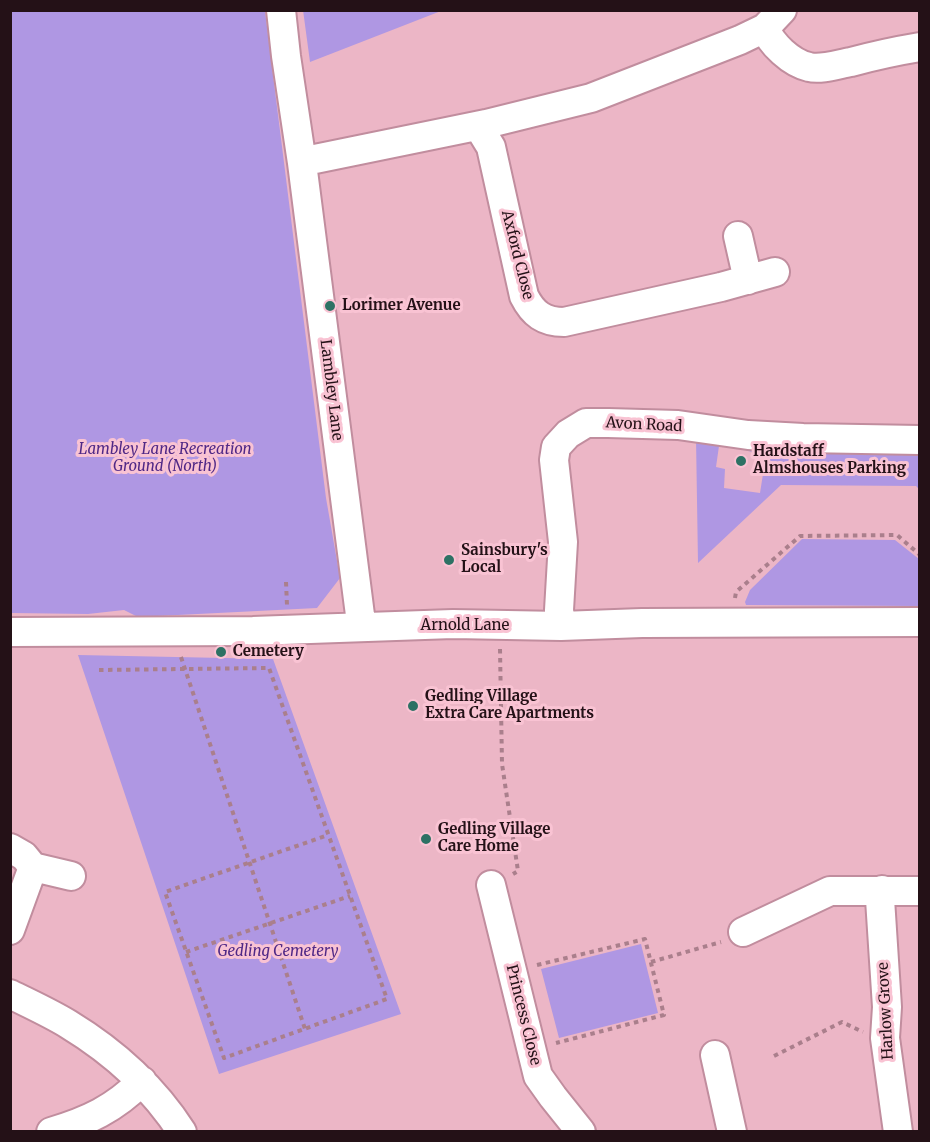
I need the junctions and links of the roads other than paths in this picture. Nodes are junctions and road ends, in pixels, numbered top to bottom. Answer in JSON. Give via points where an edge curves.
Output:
{"nodes":[{"id":1,"x":773,"y":19,"type":"edge"},
{"id":2,"x":283,"y":31,"type":"edge"},
{"id":3,"x":920,"y":47,"type":"edge"},
{"id":4,"x":486,"y":124,"type":"junction"},
{"id":5,"x":302,"y":164,"type":"junction"},
{"id":6,"x":738,"y":236,"type":"dead end"},
{"id":7,"x":920,"y":440,"type":"edge"},
{"id":8,"x":920,"y":622,"type":"edge"},
{"id":9,"x":561,"y":626,"type":"junction"},
{"id":10,"x":359,"y":627,"type":"junction"},
{"id":11,"x":10,"y":632,"type":"edge"},
{"id":12,"x":10,"y":848,"type":"edge"},
{"id":13,"x":33,"y":867,"type":"junction"},
{"id":14,"x":71,"y":876,"type":"dead end"},
{"id":15,"x":491,"y":885,"type":"road end"},
{"id":16,"x":882,"y":890,"type":"junction"},
{"id":17,"x":920,"y":891,"type":"edge"},
{"id":18,"x":10,"y":930,"type":"edge"},
{"id":19,"x":743,"y":932,"type":"dead end"},
{"id":20,"x":10,"y":994,"type":"edge"},
{"id":21,"x":715,"y":1055,"type":"dead end"},
{"id":22,"x":142,"y":1081,"type":"junction"},
{"id":23,"x":51,"y":1131,"type":"edge"},
{"id":24,"x":182,"y":1131,"type":"edge"},
{"id":25,"x":581,"y":1131,"type":"edge"},
{"id":26,"x":732,"y":1131,"type":"edge"},
{"id":27,"x":898,"y":1131,"type":"edge"}],
"edges":[{"from":1,"to":3,"type":"street","via":[[768,37],[791,58],[810,67]]},
{"from":1,"to":4,"type":"street","via":[[740,40],[591,98]]},
{"from":2,"to":5,"type":"street","name":"Lambley Lane"},
{"from":4,"to":5,"type":"street"},
{"from":4,"to":6,"type":"street","name":"Axford Close","via":[[483,134],[491,147],[524,296],[530,307],[553,322],[761,276]]},
{"from":5,"to":10,"type":"street","name":"Lambley Lane"},
{"from":7,"to":9,"type":"street","name":"Avon Road","via":[[759,436],[678,425],[586,423],[556,447],[554,460],[563,542]]},
{"from":8,"to":9,"type":"street","name":"Arnold Lane"},
{"from":9,"to":10,"type":"street","name":"Arnold Lane"},
{"from":10,"to":11,"type":"street","name":"Arnold Lane"},
{"from":12,"to":13,"type":"street"},
{"from":13,"to":14,"type":"street"},
{"from":13,"to":18,"type":"street"},
{"from":15,"to":25,"type":"street","name":"Princess Close","via":[[538,1076]]},
{"from":16,"to":17,"type":"street"},
{"from":16,"to":19,"type":"street","via":[[830,891]]},
{"from":16,"to":27,"type":"street","name":"Harlow Grove","via":[[885,1038]]},
{"from":20,"to":22,"type":"street","via":[[98,1044]]},
{"from":21,"to":26,"type":"street"},
{"from":22,"to":23,"type":"street","via":[[95,1116]]},
{"from":22,"to":24,"type":"street"}]}
